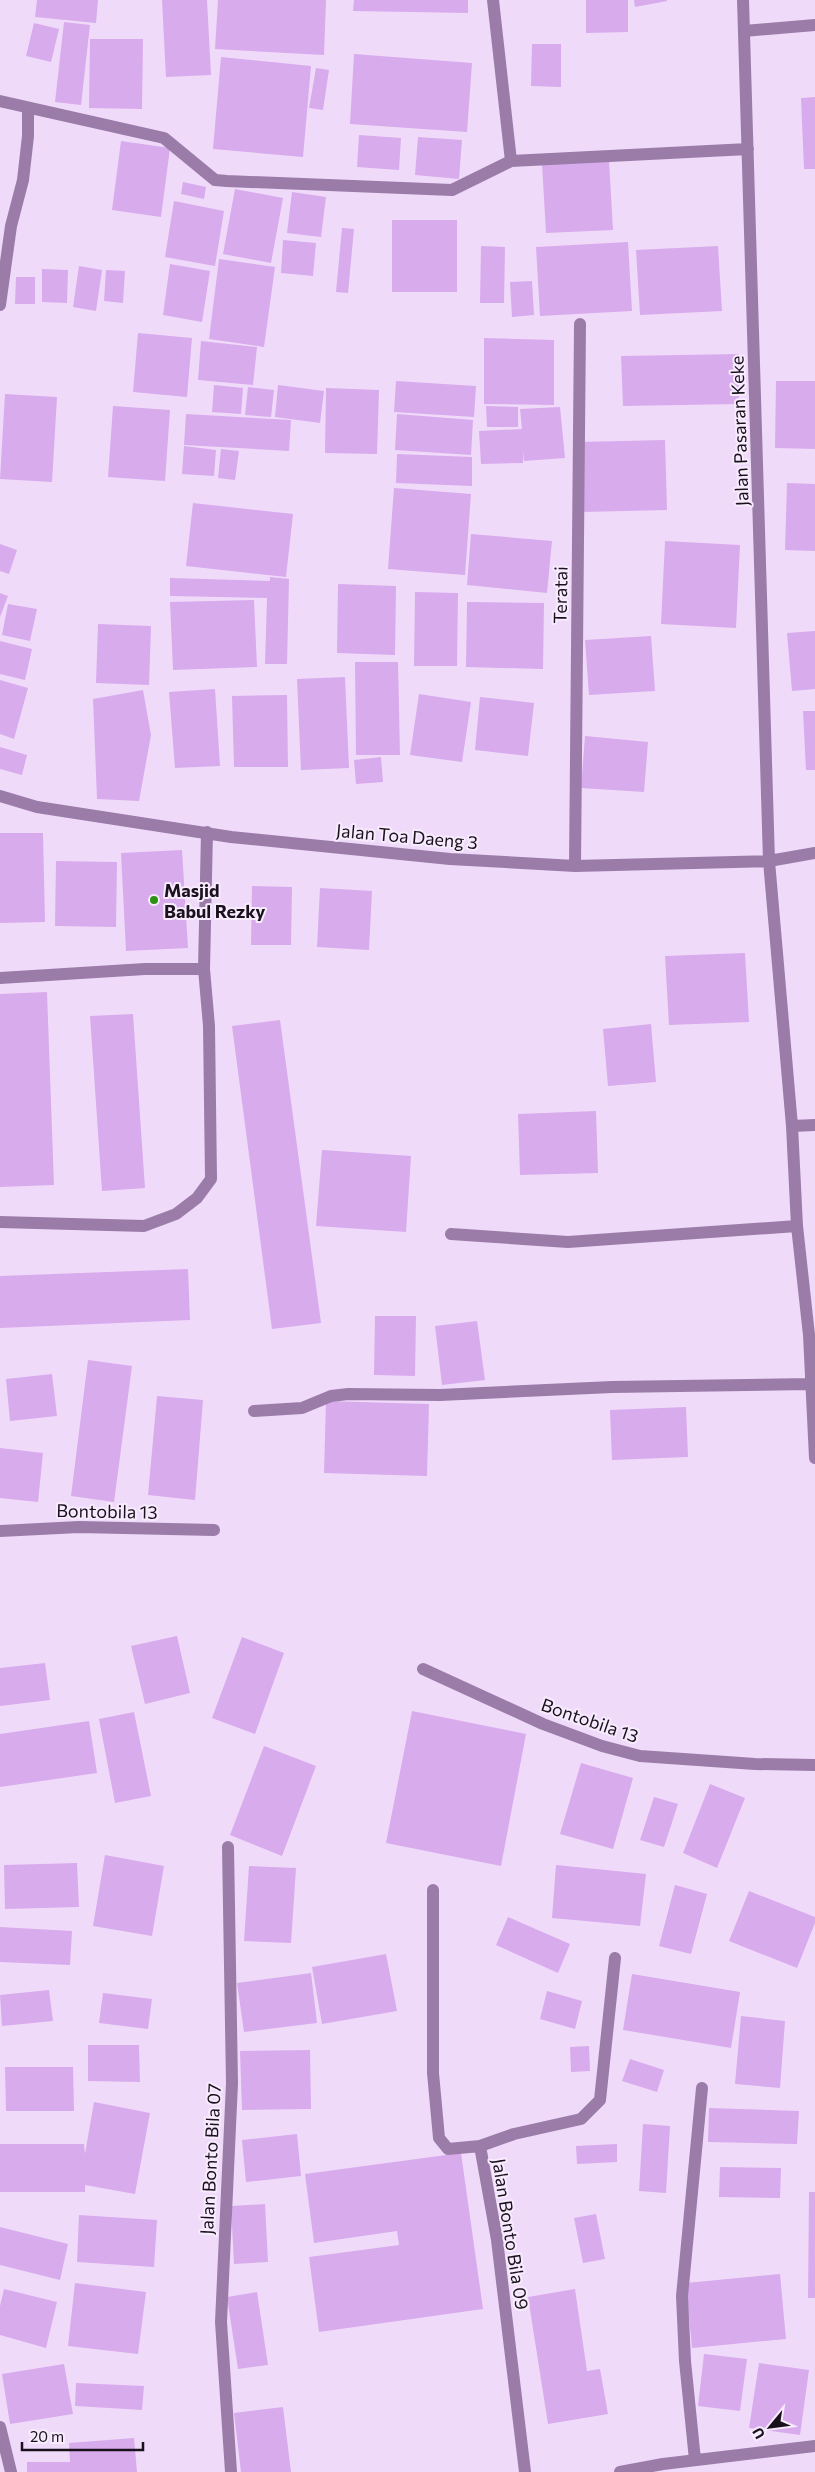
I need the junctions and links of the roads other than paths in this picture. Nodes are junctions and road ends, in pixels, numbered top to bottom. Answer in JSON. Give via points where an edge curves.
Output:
{"nodes":[{"id":1,"x":493,"y":0,"type":"edge"},
{"id":2,"x":743,"y":0,"type":"edge"},
{"id":3,"x":815,"y":25,"type":"edge"},
{"id":4,"x":744,"y":31,"type":"junction"},
{"id":5,"x":0,"y":101,"type":"edge"},
{"id":6,"x":28,"y":108,"type":"junction"},
{"id":7,"x":748,"y":149,"type":"junction"},
{"id":8,"x":512,"y":161,"type":"junction"},
{"id":9,"x":0,"y":305,"type":"edge"},
{"id":10,"x":580,"y":324,"type":"dead end"},
{"id":11,"x":0,"y":796,"type":"edge"},
{"id":12,"x":207,"y":832,"type":"junction"},
{"id":13,"x":815,"y":853,"type":"edge"},
{"id":14,"x":769,"y":861,"type":"junction"},
{"id":15,"x":574,"y":866,"type":"junction"},
{"id":16,"x":204,"y":969,"type":"junction"},
{"id":17,"x":0,"y":978,"type":"edge"},
{"id":18,"x":815,"y":1125,"type":"edge"},
{"id":19,"x":792,"y":1126,"type":"junction"},
{"id":20,"x":0,"y":1222,"type":"edge"},
{"id":21,"x":798,"y":1226,"type":"junction"},
{"id":22,"x":451,"y":1234,"type":"dead end"},
{"id":23,"x":810,"y":1384,"type":"junction"},
{"id":24,"x":254,"y":1411,"type":"dead end"},
{"id":25,"x":815,"y":1458,"type":"edge"},
{"id":26,"x":214,"y":1530,"type":"dead end"},
{"id":27,"x":0,"y":1531,"type":"edge"},
{"id":28,"x":423,"y":1669,"type":"dead end"},
{"id":29,"x":815,"y":1765,"type":"edge"},
{"id":30,"x":228,"y":1847,"type":"dead end"},
{"id":31,"x":433,"y":1890,"type":"dead end"},
{"id":32,"x":615,"y":1958,"type":"dead end"},
{"id":33,"x":702,"y":2088,"type":"dead end"},
{"id":34,"x":480,"y":2146,"type":"junction"},
{"id":35,"x":0,"y":2427,"type":"edge"},
{"id":36,"x":815,"y":2446,"type":"edge"},
{"id":37,"x":696,"y":2460,"type":"junction"},
{"id":38,"x":663,"y":2468,"type":"edge"},
{"id":39,"x":11,"y":2472,"type":"edge"},
{"id":40,"x":231,"y":2472,"type":"edge"},
{"id":41,"x":525,"y":2472,"type":"edge"},
{"id":42,"x":620,"y":2472,"type":"edge"}],
"edges":[{"from":1,"to":8,"type":"street"},
{"from":2,"to":4,"type":"street","name":"Jalan Pasaran Keke"},
{"from":3,"to":4,"type":"street"},
{"from":4,"to":7,"type":"street","name":"Jalan Pasaran Keke"},
{"from":5,"to":6,"type":"street"},
{"from":6,"to":8,"type":"street","via":[[164,138],[214,180],[452,190]]},
{"from":6,"to":9,"type":"street","via":[[23,180],[11,226]]},
{"from":7,"to":8,"type":"street"},
{"from":7,"to":14,"type":"street","name":"Jalan Pasaran Keke"},
{"from":10,"to":15,"type":"street","name":"Teratai"},
{"from":11,"to":12,"type":"street","name":"Jalan Toa Daeng 3","via":[[37,807]]},
{"from":12,"to":15,"type":"street","name":"Jalan Toa Daeng 3","via":[[450,859]]},
{"from":12,"to":16,"type":"street"},
{"from":13,"to":14,"type":"street","name":"Jalan Toa Daeng 3"},
{"from":14,"to":15,"type":"street","name":"Jalan Toa Daeng 3"},
{"from":14,"to":19,"type":"street","name":"Jalan Pasaran Keke"},
{"from":16,"to":17,"type":"street"},
{"from":16,"to":20,"type":"street","via":[[210,1026],[211,1179],[197,1198],[176,1214],[144,1226]]},
{"from":18,"to":19,"type":"street"},
{"from":19,"to":21,"type":"street","name":"Jalan Pasaran Keke"},
{"from":21,"to":22,"type":"street","via":[[568,1242]]},
{"from":21,"to":23,"type":"street","name":"Jalan Pasaran Keke","via":[[809,1335]]},
{"from":23,"to":24,"type":"street","via":[[612,1387],[440,1395],[348,1394],[331,1396],[302,1408]]},
{"from":23,"to":25,"type":"street","name":"Jalan Pasaran Keke"},
{"from":26,"to":27,"type":"street","name":"Bontobila 13","via":[[79,1527]]},
{"from":28,"to":29,"type":"street","name":"Bontobila 13","via":[[543,1724],[640,1756]]},
{"from":30,"to":40,"type":"street","name":"Jalan Bonto Bila 07","via":[[232,2083],[221,2322]]},
{"from":31,"to":34,"type":"street","name":"Jalan Bonto Bila 09","via":[[433,2072],[439,2138],[448,2149]]},
{"from":32,"to":34,"type":"street","via":[[600,2100],[581,2119],[514,2134]]},
{"from":33,"to":37,"type":"street","via":[[682,2296]]},
{"from":34,"to":41,"type":"street","name":"Jalan Bonto Bila 09","via":[[497,2240]]},
{"from":35,"to":39,"type":"street"},
{"from":36,"to":37,"type":"street"},
{"from":37,"to":38,"type":"street"},
{"from":38,"to":42,"type":"street"}]}
